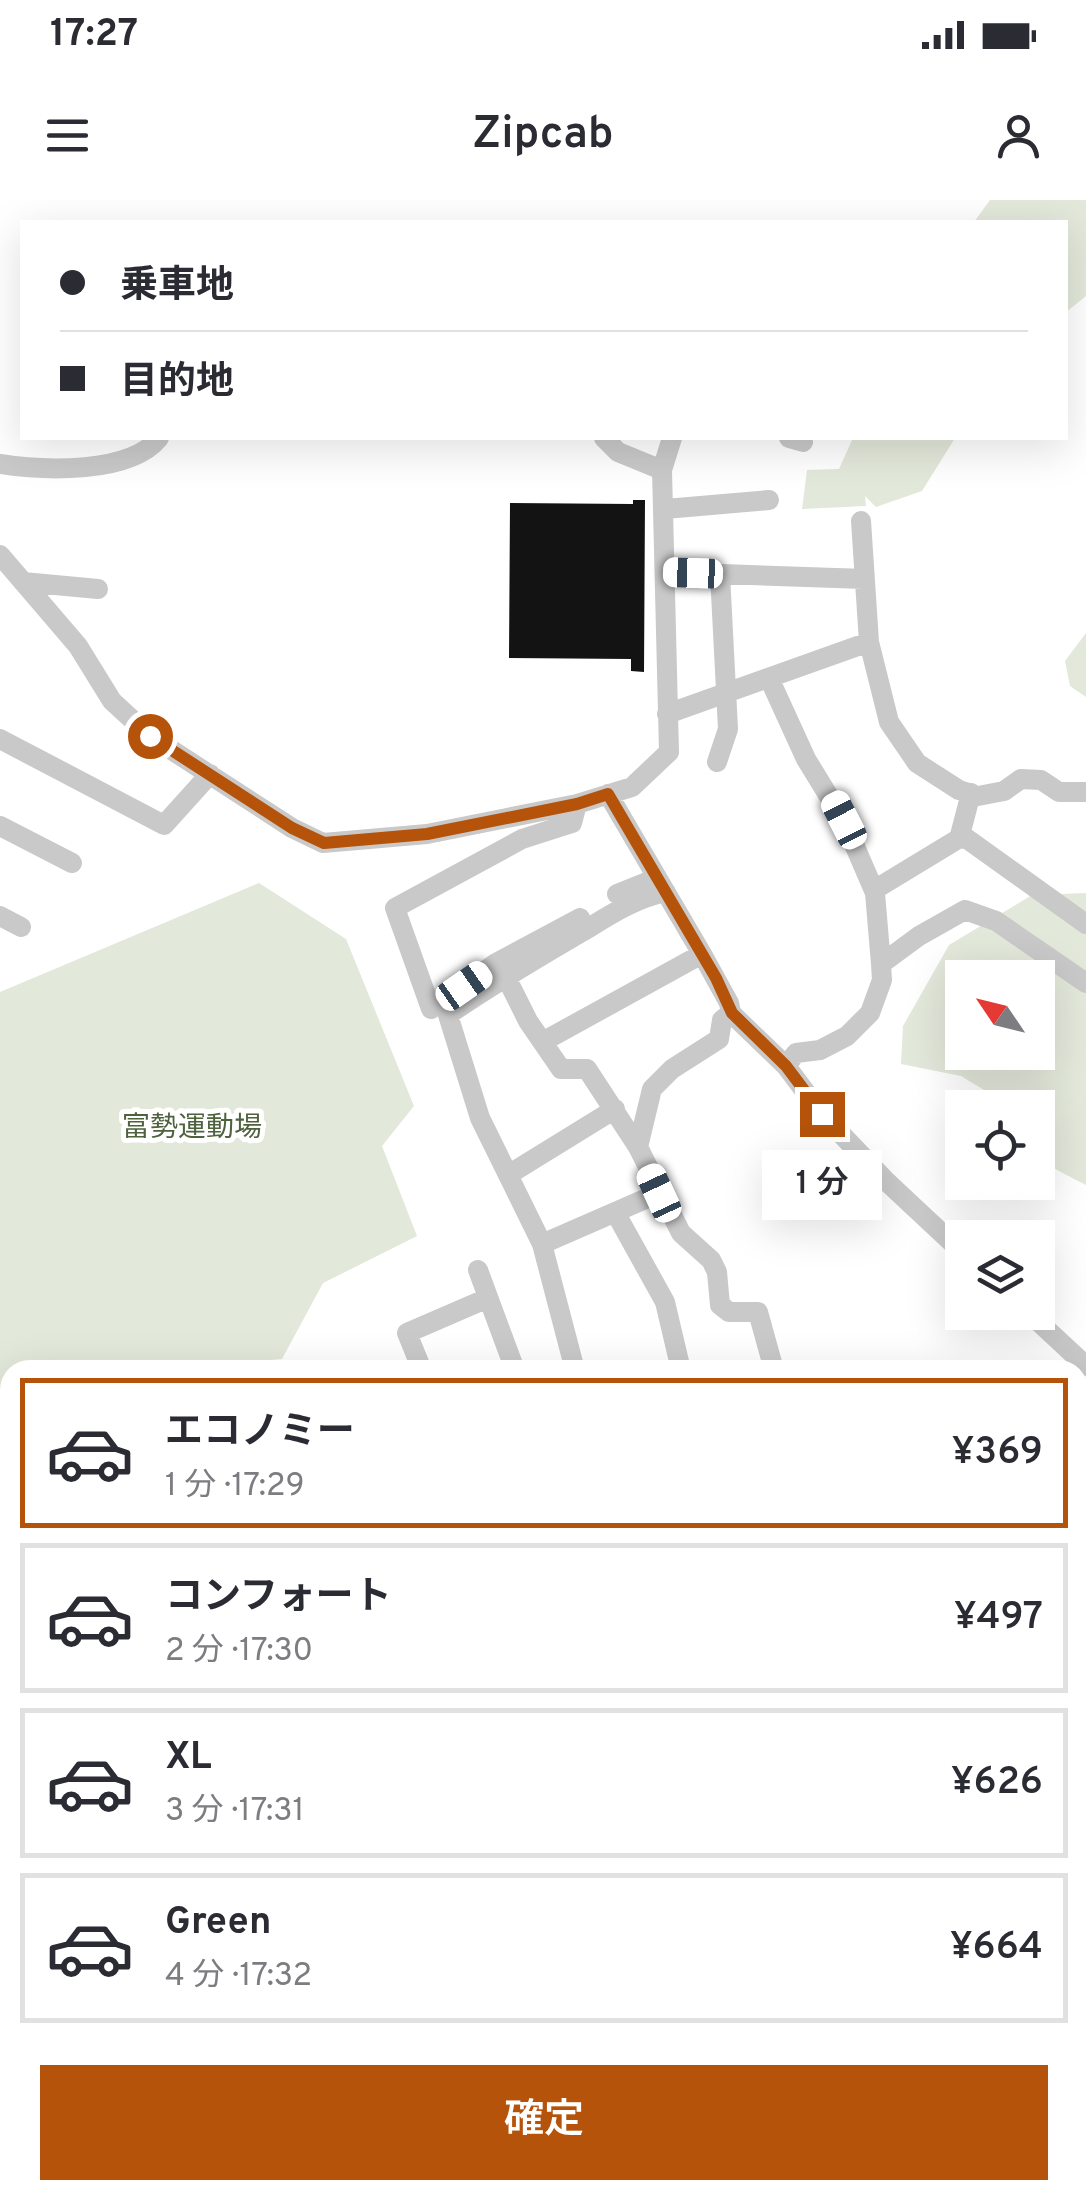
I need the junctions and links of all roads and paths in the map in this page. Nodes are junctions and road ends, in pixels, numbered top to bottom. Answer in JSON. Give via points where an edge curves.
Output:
{"nodes":[{"id":1,"x":157,"y":440,"type":"edge"},
{"id":2,"x":606,"y":440,"type":"edge"},
{"id":3,"x":671,"y":440,"type":"edge"},
{"id":4,"x":0,"y":464,"type":"edge"},
{"id":5,"x":662,"y":470,"type":"junction"},
{"id":6,"x":770,"y":500,"type":"dead end"},
{"id":7,"x":665,"y":509,"type":"junction"},
{"id":8,"x":861,"y":522,"type":"dead end"},
{"id":9,"x":2,"y":564,"type":"edge"},
{"id":10,"x":666,"y":572,"type":"junction"},
{"id":11,"x":720,"y":574,"type":"junction"},
{"id":12,"x":865,"y":579,"type":"junction"},
{"id":13,"x":23,"y":582,"type":"junction"},
{"id":14,"x":98,"y":589,"type":"dead end"},
{"id":15,"x":869,"y":642,"type":"junction"},
{"id":16,"x":769,"y":678,"type":"junction"},
{"id":17,"x":726,"y":693,"type":"junction"},
{"id":18,"x":667,"y":714,"type":"junction"},
{"id":19,"x":0,"y":739,"type":"edge"},
{"id":20,"x":717,"y":762,"type":"dead end"},
{"id":21,"x":210,"y":774,"type":"junction"},
{"id":22,"x":1086,"y":792,"type":"edge"},
{"id":23,"x":971,"y":793,"type":"junction"},
{"id":24,"x":608,"y":794,"type":"junction"},
{"id":25,"x":577,"y":804,"type":"junction"},
{"id":26,"x":0,"y":826,"type":"edge"},
{"id":27,"x":959,"y":839,"type":"junction"},
{"id":28,"x":72,"y":863,"type":"dead end"},
{"id":29,"x":662,"y":885,"type":"junction"},
{"id":30,"x":874,"y":890,"type":"junction"},
{"id":31,"x":0,"y":916,"type":"edge"},
{"id":32,"x":1086,"y":924,"type":"edge"},
{"id":33,"x":21,"y":927,"type":"dead end"},
{"id":34,"x":702,"y":954,"type":"junction"},
{"id":35,"x":881,"y":964,"type":"junction"},
{"id":36,"x":505,"y":975,"type":"junction"},
{"id":37,"x":1086,"y":983,"type":"edge"},
{"id":38,"x":732,"y":1013,"type":"junction"},
{"id":39,"x":544,"y":1041,"type":"junction"},
{"id":40,"x":786,"y":1066,"type":"junction"},
{"id":41,"x":614,"y":1109,"type":"junction"},
{"id":42,"x":638,"y":1147,"type":"junction"},
{"id":43,"x":508,"y":1175,"type":"junction"},
{"id":44,"x":659,"y":1193,"type":"junction"},
{"id":45,"x":615,"y":1212,"type":"junction"},
{"id":46,"x":945,"y":1236,"type":"edge"},
{"id":47,"x":542,"y":1244,"type":"junction"},
{"id":48,"x":478,"y":1270,"type":"dead end"},
{"id":49,"x":488,"y":1298,"type":"junction"},
{"id":50,"x":1047,"y":1330,"type":"edge"},
{"id":51,"x":418,"y":1360,"type":"edge"},
{"id":52,"x":511,"y":1360,"type":"edge"},
{"id":53,"x":572,"y":1360,"type":"edge"},
{"id":54,"x":679,"y":1360,"type":"edge"},
{"id":55,"x":771,"y":1360,"type":"edge"},
{"id":56,"x":1080,"y":1360,"type":"edge"}],
"edges":[{"from":1,"to":4,"type":"street","via":[[120,463]]},
{"from":2,"to":5,"type":"street"},
{"from":3,"to":5,"type":"street"},
{"from":5,"to":7,"type":"street"},
{"from":6,"to":7,"type":"street"},
{"from":7,"to":10,"type":"street"},
{"from":8,"to":12,"type":"street"},
{"from":9,"to":13,"type":"street"},
{"from":10,"to":11,"type":"street"},
{"from":10,"to":18,"type":"street"},
{"from":11,"to":12,"type":"street"},
{"from":11,"to":17,"type":"street"},
{"from":12,"to":15,"type":"street"},
{"from":13,"to":14,"type":"street"},
{"from":13,"to":21,"type":"street","via":[[78,646],[112,701],[150,736]]},
{"from":15,"to":16,"type":"street"},
{"from":15,"to":23,"type":"street","via":[[890,722],[908,750],[917,763]]},
{"from":16,"to":17,"type":"street"},
{"from":16,"to":30,"type":"street"},
{"from":17,"to":18,"type":"street"},
{"from":17,"to":20,"type":"street","via":[[728,729]]},
{"from":18,"to":24,"type":"street","via":[[669,752],[632,788]]},
{"from":19,"to":21,"type":"street","via":[[164,826]]},
{"from":21,"to":25,"type":"street","via":[[324,843],[427,834]]},
{"from":22,"to":23,"type":"street","via":[[1059,792],[1042,780],[1021,779],[1004,790]]},
{"from":23,"to":27,"type":"street"},
{"from":24,"to":25,"type":"street"},
{"from":24,"to":29,"type":"street"},
{"from":25,"to":29,"type":"street","via":[[572,823],[522,839],[395,908],[431,1009],[602,902],[644,881]]},
{"from":26,"to":28,"type":"street"},
{"from":27,"to":30,"type":"street"},
{"from":27,"to":32,"type":"street"},
{"from":29,"to":34,"type":"street"},
{"from":29,"to":36,"type":"street"},
{"from":30,"to":35,"type":"street"},
{"from":31,"to":33,"type":"street"},
{"from":34,"to":38,"type":"street"},
{"from":34,"to":39,"type":"street"},
{"from":35,"to":37,"type":"street","via":[[966,910],[996,920]]},
{"from":35,"to":40,"type":"street","via":[[870,1013],[847,1036],[796,1053]]},
{"from":36,"to":39,"type":"street"},
{"from":36,"to":43,"type":"street","via":[[448,1015],[480,1118]]},
{"from":38,"to":40,"type":"street"},
{"from":38,"to":42,"type":"street","via":[[722,1020],[719,1038],[652,1089]]},
{"from":39,"to":41,"type":"street","via":[[561,1069],[587,1068]]},
{"from":40,"to":46,"type":"street","via":[[814,1105]]},
{"from":41,"to":42,"type":"street"},
{"from":41,"to":43,"type":"street"},
{"from":42,"to":44,"type":"street"},
{"from":43,"to":47,"type":"street"},
{"from":44,"to":45,"type":"street"},
{"from":44,"to":55,"type":"street","via":[[681,1233],[711,1260],[720,1305],[729,1312],[758,1312]]},
{"from":45,"to":47,"type":"street"},
{"from":45,"to":54,"type":"street","via":[[666,1302]]},
{"from":47,"to":53,"type":"street"},
{"from":48,"to":49,"type":"street"},
{"from":49,"to":51,"type":"street","via":[[406,1332]]},
{"from":49,"to":52,"type":"street"},
{"from":50,"to":56,"type":"street"}]}
